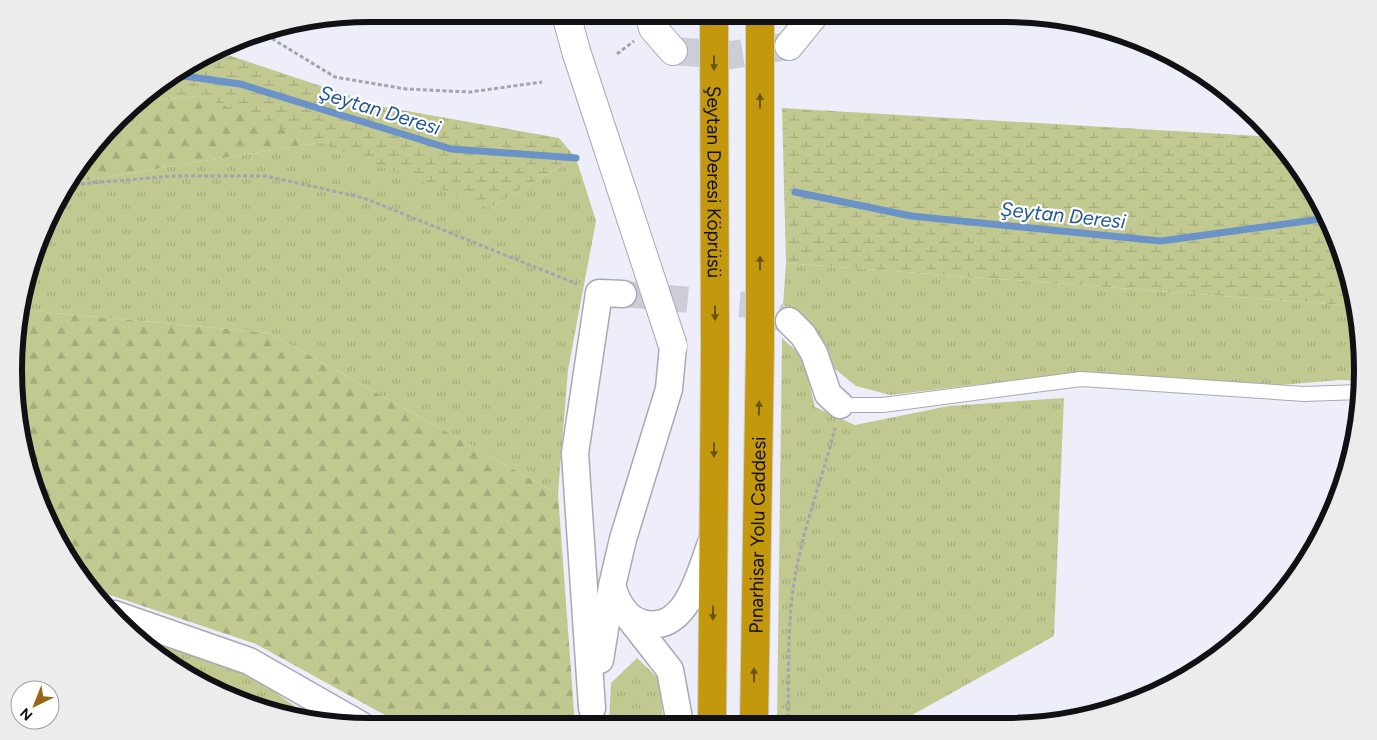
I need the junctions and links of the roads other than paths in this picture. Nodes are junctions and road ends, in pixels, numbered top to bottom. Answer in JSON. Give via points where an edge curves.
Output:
{"nodes":[{"id":1,"x":568,"y":22,"type":"edge"},
{"id":2,"x":651,"y":22,"type":"edge"},
{"id":3,"x":714,"y":22,"type":"edge"},
{"id":4,"x":760,"y":22,"type":"edge"},
{"id":5,"x":808,"y":22,"type":"edge"},
{"id":6,"x":789,"y":46,"type":"tunnel mouth"},
{"id":7,"x":673,"y":51,"type":"dead end"},
{"id":8,"x":611,"y":294,"type":"road end"},
{"id":9,"x":789,"y":321,"type":"tunnel mouth"},
{"id":10,"x":673,"y":346,"type":"joint"},
{"id":11,"x":1354,"y":392,"type":"edge"},
{"id":12,"x":840,"y":405,"type":"joint"},
{"id":13,"x":714,"y":537,"type":"junction"},
{"id":14,"x":612,"y":586,"type":"junction"},
{"id":15,"x":626,"y":613,"type":"junction"},
{"id":16,"x":127,"y":618,"type":"edge"},
{"id":17,"x":591,"y":716,"type":"edge"},
{"id":18,"x":345,"y":717,"type":"edge"},
{"id":19,"x":679,"y":718,"type":"edge"},
{"id":20,"x":712,"y":718,"type":"edge"},
{"id":21,"x":754,"y":718,"type":"edge"}],
"edges":[{"from":1,"to":10,"type":"street","bridge":true},
{"from":2,"to":7,"type":"street"},
{"from":3,"to":13,"type":"highway","name":"Şeytan Deresi Köprüsü","one_way":true,"bridge":true},
{"from":21,"to":4,"type":"highway","name":"Pınarhisar Yolu Caddesi","one_way":true,"bridge":true,"via":[[760,347]]},
{"from":5,"to":6,"type":"street"},
{"from":8,"to":17,"type":"street","via":[[575,453]]},
{"from":9,"to":12,"type":"street","via":[[814,353],[828,394]]},
{"from":10,"to":14,"type":"street","via":[[669,389]]},
{"from":11,"to":12,"type":"lane","via":[[1304,394],[1081,380],[883,405]]},
{"from":13,"to":15,"type":"street","via":[[686,605],[670,622],[653,626],[638,622]]},
{"from":13,"to":20,"type":"highway","one_way":true},
{"from":14,"to":15,"type":"street","via":[[616,600]]},
{"from":14,"to":17,"type":"street"},
{"from":15,"to":19,"type":"street","via":[[670,670]]},
{"from":16,"to":18,"type":"street","via":[[249,661]]}]}
